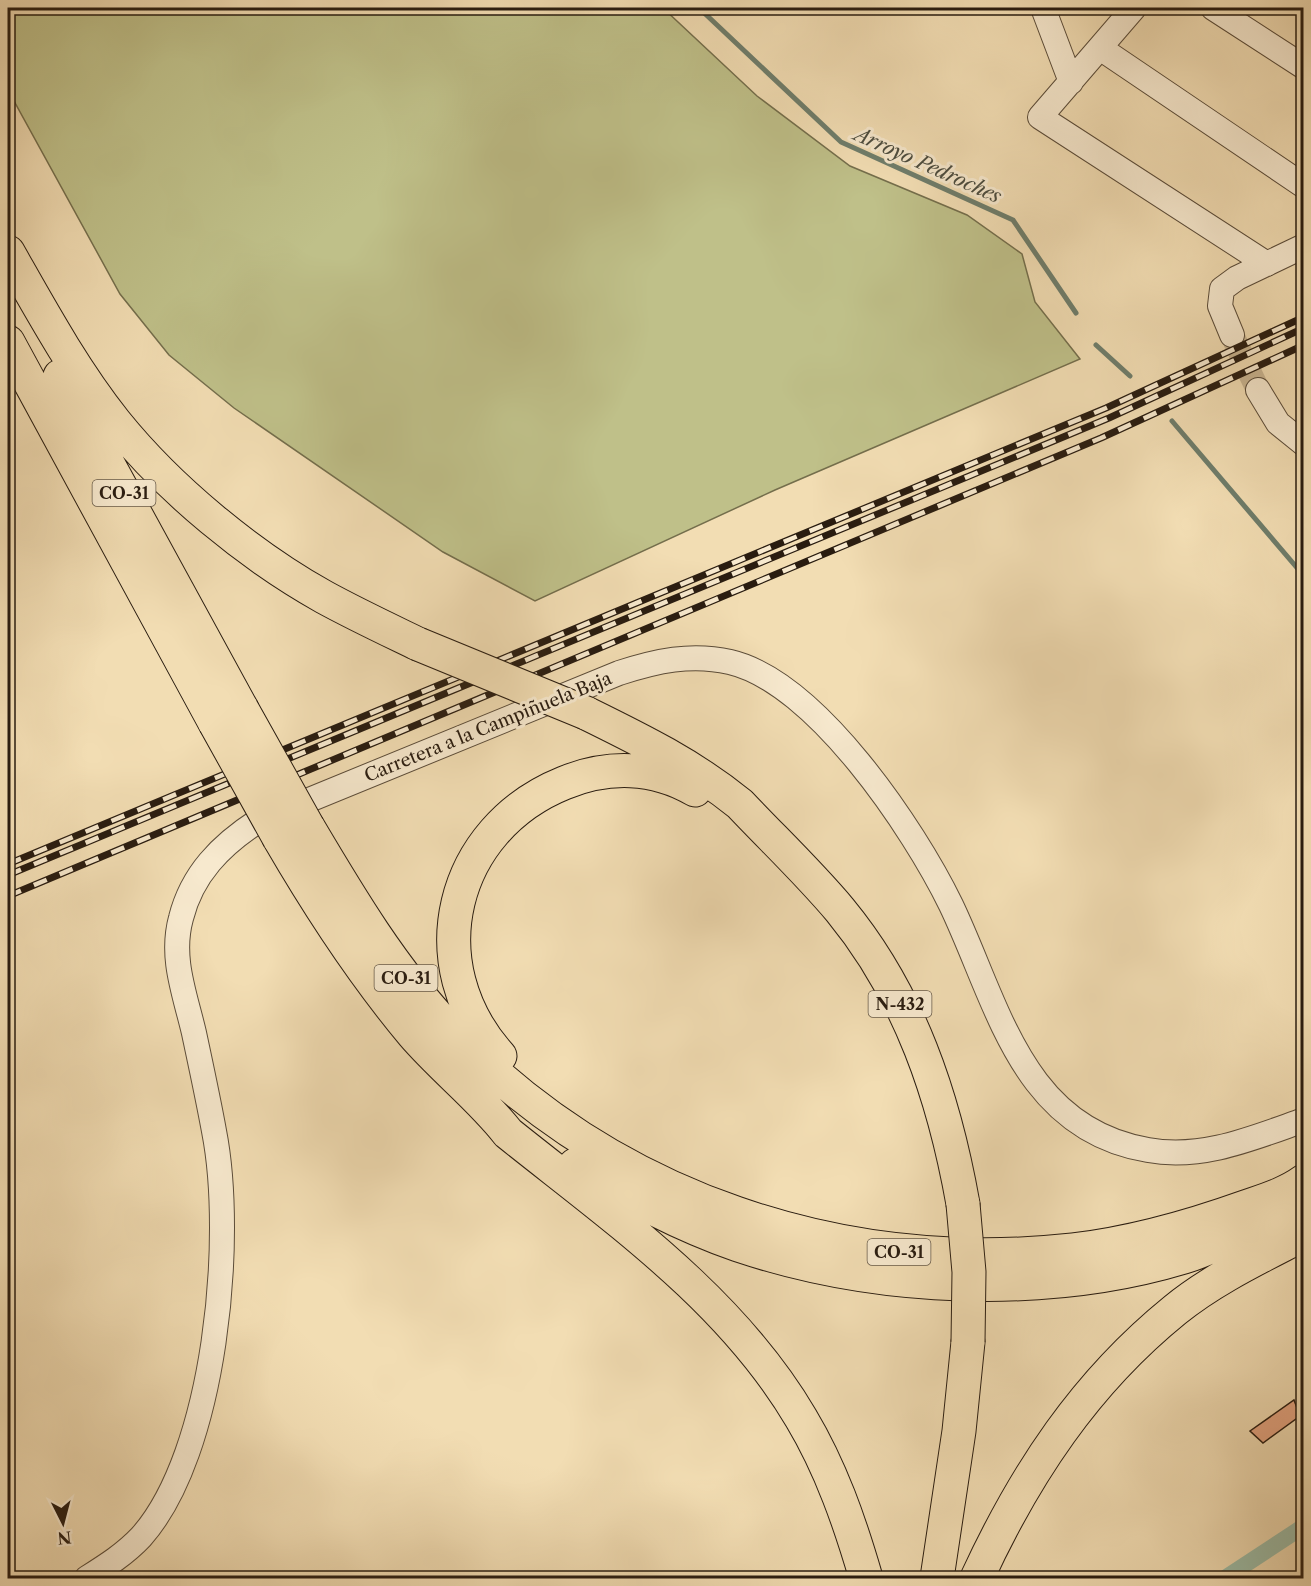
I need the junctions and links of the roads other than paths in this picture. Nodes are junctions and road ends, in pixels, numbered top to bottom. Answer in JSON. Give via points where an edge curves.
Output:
{"nodes":[{"id":1,"x":1043,"y":8,"type":"edge"},
{"id":2,"x":1134,"y":8,"type":"edge"},
{"id":3,"x":1213,"y":8,"type":"edge"},
{"id":4,"x":1100,"y":48,"type":"junction"},
{"id":5,"x":1304,"y":67,"type":"edge"},
{"id":6,"x":1071,"y":82,"type":"junction"},
{"id":7,"x":1304,"y":186,"type":"edge"},
{"id":8,"x":1304,"y":246,"type":"edge"},
{"id":9,"x":8,"y":252,"type":"edge"},
{"id":10,"x":1267,"y":264,"type":"junction"},
{"id":11,"x":8,"y":278,"type":"edge"},
{"id":12,"x":1232,"y":335,"type":"tunnel mouth"},
{"id":13,"x":8,"y":342,"type":"edge"},
{"id":14,"x":1258,"y":390,"type":"tunnel mouth"},
{"id":15,"x":1304,"y":444,"type":"edge"},
{"id":16,"x":228,"y":716,"type":"junction"},
{"id":17,"x":294,"y":833,"type":"junction"},
{"id":18,"x":773,"y":838,"type":"junction"},
{"id":19,"x":533,"y":1104,"type":"junction"},
{"id":20,"x":491,"y":1110,"type":"junction"},
{"id":21,"x":1304,"y":1120,"type":"edge"},
{"id":22,"x":1301,"y":1196,"type":"edge"},
{"id":23,"x":1304,"y":1234,"type":"edge"},
{"id":24,"x":87,"y":1578,"type":"edge"},
{"id":25,"x":866,"y":1578,"type":"edge"},
{"id":26,"x":937,"y":1578,"type":"edge"},
{"id":27,"x":977,"y":1578,"type":"edge"}],
"edges":[{"from":1,"to":6,"type":"street"},
{"from":2,"to":4,"type":"street"},
{"from":3,"to":5,"type":"street"},
{"from":4,"to":6,"type":"street"},
{"from":4,"to":7,"type":"street"},
{"from":6,"to":10,"type":"street","via":[[1040,117]]},
{"from":8,"to":10,"type":"street"},
{"from":9,"to":18,"type":"highway","bridge":true,"via":[[74,365],[116,422],[179,489],[256,554],[323,597],[418,644],[586,713],[678,759],[740,804]]},
{"from":10,"to":12,"type":"street","via":[[1231,281],[1220,295],[1222,314]]},
{"from":11,"to":16,"type":"highway","number":"CO-31"},
{"from":13,"to":16,"type":"highway","number":"CO-31"},
{"from":14,"to":15,"type":"street","via":[[1278,423]]},
{"from":16,"to":17,"type":"highway","number":"CO-31","bridge":true},
{"from":17,"to":19,"type":"highway","number":"CO-31","via":[[449,1028],[492,1071]]},
{"from":17,"to":20,"type":"highway","number":"CO-31","via":[[321,910],[361,968],[415,1035]]},
{"from":18,"to":19,"type":"highway","via":[[687,785],[665,775],[642,771],[608,771],[579,777],[542,792],[514,811],[491,834],[473,860],[457,908],[453,945],[457,977],[467,1007],[485,1040],[516,1074]]},
{"from":18,"to":26,"type":"highway","number":"N-432","bridge":true,"via":[[840,911],[895,993],[939,1095],[953,1146],[969,1272],[968,1342]]},
{"from":19,"to":22,"type":"highway","number":"CO-31","via":[[614,1158],[663,1184],[746,1218],[822,1239],[897,1252],[1023,1255],[1092,1248]]},
{"from":20,"to":22,"type":"highway","number":"CO-31","via":[[565,1160],[685,1224],[808,1265],[882,1277],[1002,1284],[1136,1268],[1185,1257],[1236,1237]]},
{"from":20,"to":25,"type":"highway","via":[[508,1133],[672,1265],[764,1365],[801,1417],[827,1467],[850,1522]]},
{"from":21,"to":24,"type":"street","name":"Carretera a la Campiñuela Baja","via":[[1212,1150],[1178,1153],[1119,1143],[1072,1118],[1041,1091],[1026,1071],[950,902],[899,816],[805,706],[750,669],[712,658],[656,661],[619,673],[258,821],[233,837],[199,873],[180,919],[178,970],[215,1134],[222,1201],[220,1285],[210,1362],[195,1423],[168,1495],[141,1536]]},
{"from":23,"to":27,"type":"highway","via":[[1176,1309],[1125,1355],[1036,1464]]}]}
